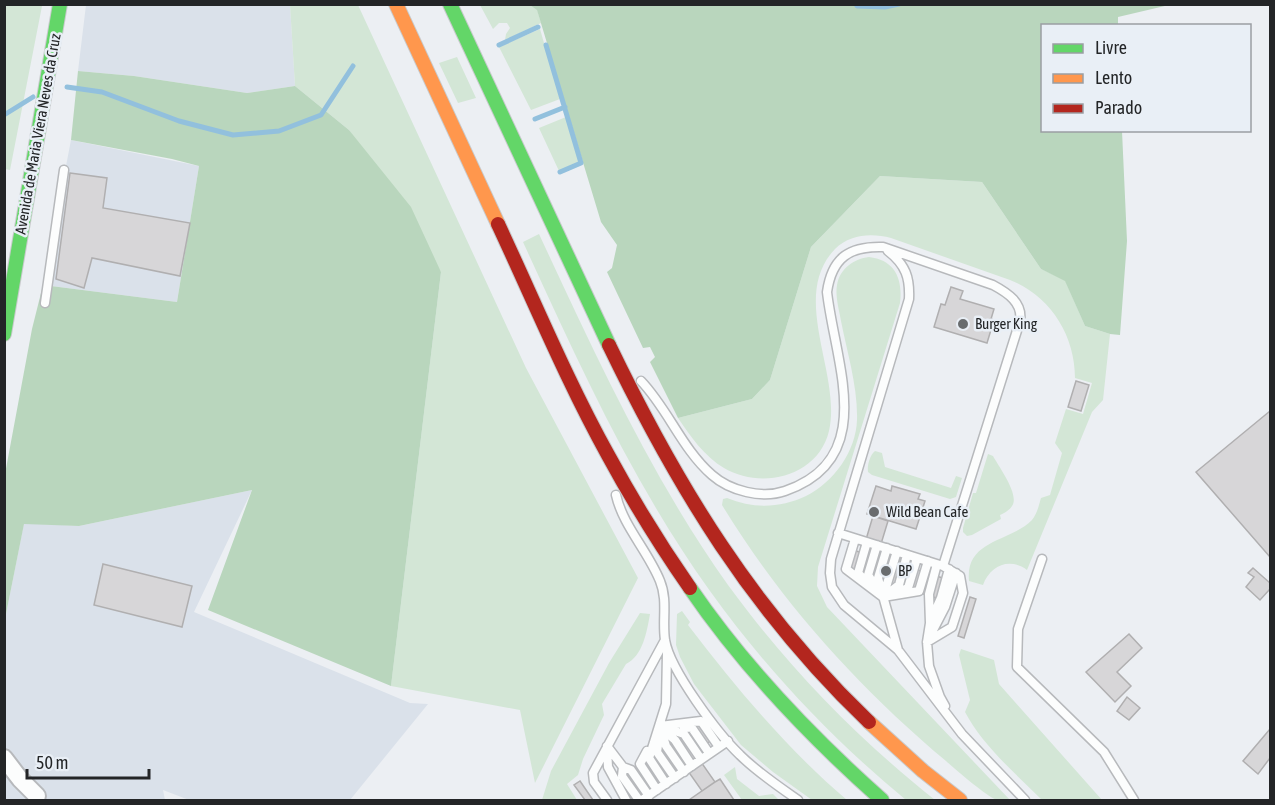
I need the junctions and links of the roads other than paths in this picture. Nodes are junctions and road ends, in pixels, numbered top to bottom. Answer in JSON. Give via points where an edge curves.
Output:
{"nodes":[{"id":1,"x":60,"y":4,"type":"edge"},
{"id":2,"x":396,"y":4,"type":"edge"},
{"id":3,"x":450,"y":4,"type":"edge"},
{"id":4,"x":64,"y":170,"type":"dead end"},
{"id":5,"x":883,"y":247,"type":"junction"},
{"id":6,"x":45,"y":303,"type":"dead end"},
{"id":7,"x":4,"y":334,"type":"edge"},
{"id":8,"x":611,"y":350,"type":"junction"},
{"id":9,"x":607,"y":454,"type":"junction"},
{"id":10,"x":838,"y":533,"type":"junction"},
{"id":11,"x":855,"y":539,"type":"junction"},
{"id":12,"x":867,"y":542,"type":"junction"},
{"id":13,"x":877,"y":545,"type":"junction"},
{"id":14,"x":887,"y":549,"type":"junction"},
{"id":15,"x":897,"y":551,"type":"junction"},
{"id":16,"x":908,"y":555,"type":"junction"},
{"id":17,"x":917,"y":558,"type":"junction"},
{"id":18,"x":1042,"y":559,"type":"dead end"},
{"id":19,"x":928,"y":561,"type":"junction"},
{"id":20,"x":947,"y":568,"type":"junction"},
{"id":21,"x":883,"y":597,"type":"junction"},
{"id":22,"x":930,"y":623,"type":"junction"},
{"id":23,"x":665,"y":640,"type":"junction"},
{"id":24,"x":927,"y":642,"type":"junction"},
{"id":25,"x":898,"y":650,"type":"junction"},
{"id":26,"x":660,"y":726,"type":"junction"},
{"id":27,"x":962,"y":734,"type":"junction"},
{"id":28,"x":728,"y":741,"type":"junction"},
{"id":29,"x":607,"y":746,"type":"junction"},
{"id":30,"x":719,"y":747,"type":"junction"},
{"id":31,"x":709,"y":753,"type":"junction"},
{"id":32,"x":4,"y":758,"type":"edge"},
{"id":33,"x":701,"y":759,"type":"junction"},
{"id":34,"x":692,"y":766,"type":"junction"},
{"id":35,"x":684,"y":772,"type":"junction"},
{"id":36,"x":675,"y":778,"type":"junction"},
{"id":37,"x":666,"y":784,"type":"junction"},
{"id":38,"x":657,"y":790,"type":"junction"},
{"id":39,"x":38,"y":798,"type":"edge"},
{"id":40,"x":643,"y":799,"type":"edge"},
{"id":41,"x":607,"y":801,"type":"edge"},
{"id":42,"x":626,"y":801,"type":"edge"},
{"id":43,"x":798,"y":801,"type":"edge"},
{"id":44,"x":882,"y":801,"type":"edge"},
{"id":45,"x":960,"y":801,"type":"edge"},
{"id":46,"x":1025,"y":801,"type":"edge"},
{"id":47,"x":1134,"y":801,"type":"edge"}],
"edges":[{"from":1,"to":7,"type":"main road","name":"Avenida de Maria Viera Neves da Cruz"},
{"from":2,"to":9,"type":"main road"},
{"from":3,"to":8,"type":"main road"},
{"from":4,"to":6,"type":"lane"},
{"from":5,"to":8,"type":"lane","via":[[847,252],[829,279],[829,310],[845,420],[839,445],[825,467],[806,483],[783,492],[758,494],[734,488],[714,477],[695,458],[650,391]]},
{"from":5,"to":10,"type":"lane","via":[[894,255],[910,280],[909,299]]},
{"from":5,"to":20,"type":"lane","via":[[993,285],[1012,298],[1021,314]]},
{"from":8,"to":45,"type":"main road","via":[[690,499],[769,612],[836,690],[890,743]]},
{"from":9,"to":23,"type":"lane","via":[[619,509],[661,583]]},
{"from":9,"to":44,"type":"main road","via":[[678,571],[732,644],[800,724]]},
{"from":10,"to":11,"type":"lane"},
{"from":10,"to":25,"type":"lane","via":[[831,559],[832,587],[844,605]]},
{"from":11,"to":12,"type":"lane"},
{"from":11,"to":21,"type":"lane","via":[[846,569]]},
{"from":12,"to":13,"type":"lane"},
{"from":12,"to":21,"type":"lane","via":[[858,573]]},
{"from":13,"to":14,"type":"lane"},
{"from":13,"to":21,"type":"lane","via":[[868,575]]},
{"from":14,"to":15,"type":"lane"},
{"from":14,"to":21,"type":"lane","via":[[878,578]]},
{"from":15,"to":16,"type":"lane"},
{"from":15,"to":21,"type":"lane"},
{"from":16,"to":17,"type":"lane"},
{"from":16,"to":21,"type":"lane","via":[[899,585]]},
{"from":17,"to":19,"type":"lane"},
{"from":17,"to":21,"type":"lane","via":[[908,588]]},
{"from":18,"to":47,"type":"lane","via":[[1018,629],[1017,666],[1104,752]]},
{"from":19,"to":20,"type":"lane"},
{"from":19,"to":21,"type":"lane","via":[[919,591]]},
{"from":20,"to":22,"type":"lane","via":[[941,598]]},
{"from":20,"to":22,"type":"lane","via":[[929,594]]},
{"from":20,"to":24,"type":"lane","via":[[945,607]]},
{"from":20,"to":24,"type":"lane","via":[[960,576],[963,593],[952,627]]},
{"from":21,"to":25,"type":"lane"},
{"from":22,"to":24,"type":"lane"},
{"from":23,"to":26,"type":"lane","via":[[666,704]]},
{"from":23,"to":28,"type":"lane","via":[[682,679]]},
{"from":23,"to":29,"type":"lane"},
{"from":24,"to":27,"type":"lane","via":[[929,666],[940,697]]},
{"from":25,"to":27,"type":"lane"},
{"from":26,"to":30,"type":"lane","via":[[701,721]]},
{"from":26,"to":31,"type":"lane","via":[[692,728]]},
{"from":26,"to":33,"type":"lane","via":[[684,734]]},
{"from":26,"to":34,"type":"lane"},
{"from":26,"to":35,"type":"lane","via":[[666,746]]},
{"from":26,"to":36,"type":"lane","via":[[657,752]]},
{"from":26,"to":37,"type":"lane","via":[[649,758]]},
{"from":26,"to":38,"type":"lane","via":[[640,764]]},
{"from":27,"to":46,"type":"lane"},
{"from":28,"to":30,"type":"lane"},
{"from":28,"to":43,"type":"lane"},
{"from":29,"to":40,"type":"lane","via":[[623,767],[631,770]]},
{"from":29,"to":41,"type":"lane","via":[[592,778]]},
{"from":29,"to":42,"type":"lane","via":[[608,767]]},
{"from":30,"to":31,"type":"lane"},
{"from":31,"to":33,"type":"lane"},
{"from":32,"to":39,"type":"street"},
{"from":33,"to":34,"type":"lane"},
{"from":34,"to":35,"type":"lane"},
{"from":35,"to":36,"type":"lane"},
{"from":36,"to":37,"type":"lane"},
{"from":37,"to":38,"type":"lane"},
{"from":38,"to":40,"type":"lane"}]}
